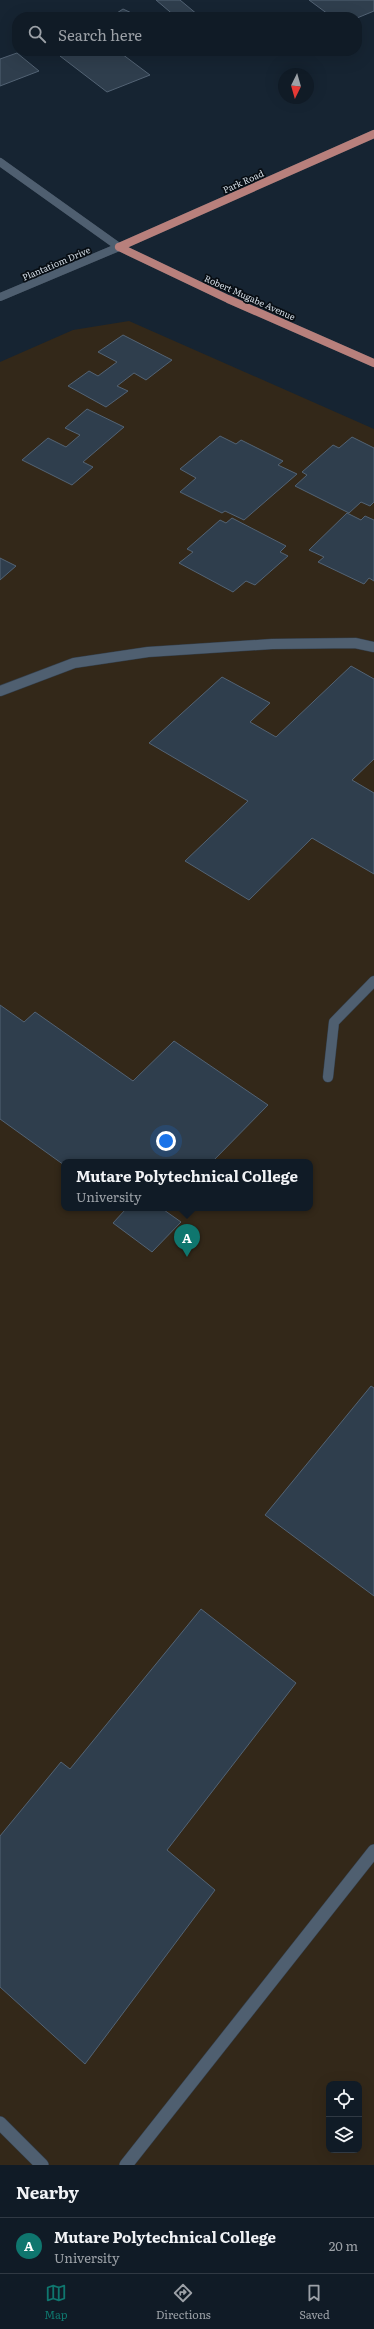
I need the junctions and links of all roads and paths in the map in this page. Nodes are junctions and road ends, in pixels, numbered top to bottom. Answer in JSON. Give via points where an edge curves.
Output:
{"nodes":[{"id":1,"x":374,"y":134,"type":"edge"},
{"id":2,"x":0,"y":162,"type":"edge"},
{"id":3,"x":119,"y":247,"type":"junction"},
{"id":4,"x":0,"y":297,"type":"edge"},
{"id":5,"x":374,"y":363,"type":"edge"},
{"id":6,"x":374,"y":647,"type":"edge"},
{"id":7,"x":0,"y":690,"type":"edge"},
{"id":8,"x":374,"y":981,"type":"edge"},
{"id":9,"x":328,"y":1077,"type":"dead end"},
{"id":10,"x":374,"y":1851,"type":"edge"},
{"id":11,"x":0,"y":2123,"type":"edge"},
{"id":12,"x":42,"y":2165,"type":"edge"},
{"id":13,"x":126,"y":2165,"type":"edge"}],
"edges":[{"from":1,"to":3,"type":"highway","name":"Park Road"},
{"from":2,"to":3,"type":"street"},
{"from":3,"to":4,"type":"street","name":"Plantatiom Drive"},
{"from":3,"to":5,"type":"highway","name":"Robert Mugabe Avenue","via":[[228,299]]},
{"from":6,"to":7,"type":"street","via":[[355,643],[272,644],[148,652],[74,663]]},
{"from":8,"to":9,"type":"street","via":[[334,1022]]},
{"from":10,"to":13,"type":"street"},
{"from":11,"to":12,"type":"street"}]}
